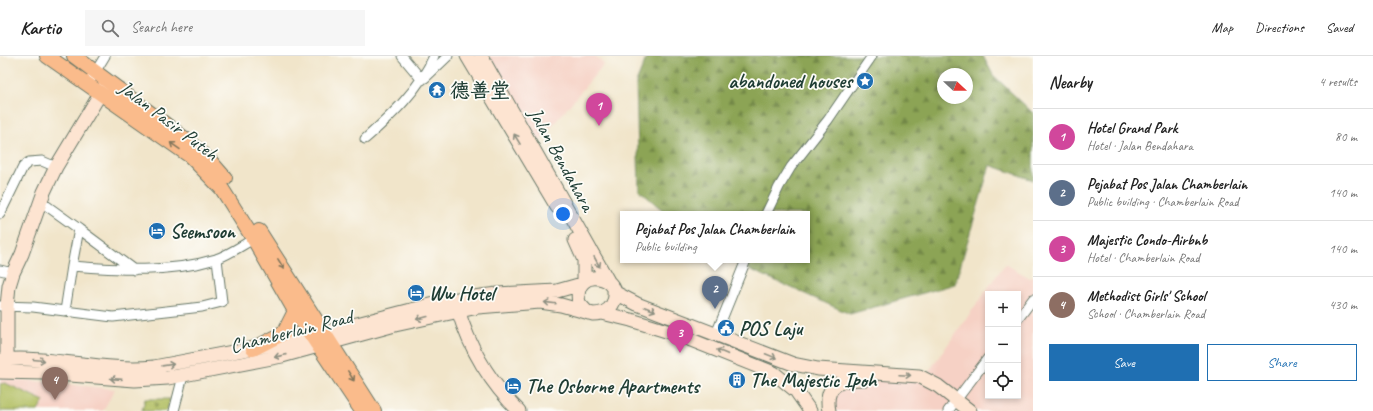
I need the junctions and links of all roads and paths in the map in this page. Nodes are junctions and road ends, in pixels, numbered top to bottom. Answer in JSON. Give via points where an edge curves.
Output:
{"nodes":[{"id":1,"x":47,"y":56,"type":"edge"},
{"id":2,"x":74,"y":56,"type":"edge"},
{"id":3,"x":105,"y":56,"type":"edge"},
{"id":4,"x":402,"y":56,"type":"edge"},
{"id":5,"x":434,"y":56,"type":"edge"},
{"id":6,"x":448,"y":56,"type":"edge"},
{"id":7,"x":468,"y":56,"type":"edge"},
{"id":8,"x":473,"y":56,"type":"edge"},
{"id":9,"x":481,"y":56,"type":"edge"},
{"id":10,"x":872,"y":56,"type":"edge"},
{"id":11,"x":96,"y":71,"type":"junction"},
{"id":12,"x":108,"y":80,"type":"junction"},
{"id":13,"x":422,"y":80,"type":"junction"},
{"id":14,"x":482,"y":82,"type":"junction"},
{"id":15,"x":88,"y":84,"type":"junction"},
{"id":16,"x":101,"y":93,"type":"junction"},
{"id":17,"x":365,"y":139,"type":"dead end"},
{"id":18,"x":56,"y":167,"type":"junction"},
{"id":19,"x":40,"y":201,"type":"junction"},
{"id":20,"x":768,"y":211,"type":"edge"},
{"id":21,"x":0,"y":214,"type":"edge"},
{"id":22,"x":569,"y":220,"type":"junction"},
{"id":23,"x":79,"y":229,"type":"junction"},
{"id":24,"x":257,"y":236,"type":"junction"},
{"id":25,"x":217,"y":259,"type":"junction"},
{"id":26,"x":745,"y":263,"type":"edge"},
{"id":27,"x":72,"y":266,"type":"junction"},
{"id":28,"x":0,"y":270,"type":"edge"},
{"id":29,"x":134,"y":270,"type":"junction"},
{"id":30,"x":13,"y":273,"type":"junction"},
{"id":31,"x":583,"y":283,"type":"junction"},
{"id":32,"x":611,"y":287,"type":"junction"},
{"id":33,"x":1033,"y":299,"type":"edge"},
{"id":34,"x":4,"y":306,"type":"edge"},
{"id":35,"x":458,"y":310,"type":"junction"},
{"id":36,"x":65,"y":311,"type":"junction"},
{"id":37,"x":295,"y":311,"type":"junction"},
{"id":38,"x":588,"y":313,"type":"junction"},
{"id":39,"x":602,"y":313,"type":"junction"},
{"id":40,"x":1021,"y":315,"type":"edge"},
{"id":41,"x":716,"y":334,"type":"junction"},
{"id":42,"x":321,"y":339,"type":"junction"},
{"id":43,"x":253,"y":349,"type":"junction"},
{"id":44,"x":4,"y":359,"type":"edge"},
{"id":45,"x":985,"y":362,"type":"edge"},
{"id":46,"x":0,"y":372,"type":"edge"},
{"id":47,"x":880,"y":374,"type":"junction"},
{"id":48,"x":183,"y":376,"type":"junction"},
{"id":49,"x":956,"y":400,"type":"junction"},
{"id":50,"x":174,"y":411,"type":"edge"},
{"id":51,"x":362,"y":411,"type":"edge"},
{"id":52,"x":374,"y":411,"type":"edge"},
{"id":53,"x":519,"y":411,"type":"edge"},
{"id":54,"x":810,"y":411,"type":"edge"},
{"id":55,"x":829,"y":411,"type":"edge"},
{"id":56,"x":948,"y":411,"type":"edge"},
{"id":57,"x":970,"y":411,"type":"edge"}],
"edges":[{"from":1,"to":15,"type":"main road","name":"Jalan Pasir Puteh"},
{"from":2,"to":11,"type":"main road","name":"Jalan Pasir Puteh"},
{"from":3,"to":11,"type":"street"},
{"from":4,"to":13,"type":"street"},
{"from":5,"to":13,"type":"street"},
{"from":6,"to":13,"type":"street"},
{"from":7,"to":14,"type":"main road","name":"Jalan Bendahara"},
{"from":8,"to":14,"type":"main road"},
{"from":9,"to":22,"type":"main road","name":"Jalan Bendahara"},
{"from":10,"to":20,"type":"street","via":[[828,120],[791,167]]},
{"from":11,"to":12,"type":"main road","name":"Jalan Pasir Puteh"},
{"from":11,"to":15,"type":"street"},
{"from":12,"to":16,"type":"main road"},
{"from":12,"to":24,"type":"main road","name":"Jalan Pasir Puteh","via":[[189,142],[212,163],[229,183]]},
{"from":13,"to":17,"type":"street","via":[[396,111]]},
{"from":22,"to":14,"type":"main road","name":"Jalan Bendahara","one_way":true},
{"from":15,"to":16,"type":"main road","name":"Jalan Pasir Puteh"},
{"from":16,"to":18,"type":"main road"},
{"from":24,"to":16,"type":"main road","name":"Jalan Pasir Puteh","one_way":true,"via":[[222,189],[190,156]]},
{"from":18,"to":19,"type":"main road"},
{"from":18,"to":21,"type":"street","via":[[42,161],[29,162],[23,167]]},
{"from":19,"to":23,"type":"street"},
{"from":19,"to":30,"type":"main road"},
{"from":22,"to":31,"type":"main road","name":"Jalan Bendahara","via":[[582,252],[585,267]]},
{"from":22,"to":32,"type":"main road","name":"Jalan Bendahara","one_way":true},
{"from":23,"to":27,"type":"street"},
{"from":23,"to":29,"type":"street"},
{"from":24,"to":25,"type":"street"},
{"from":24,"to":37,"type":"main road","name":"Jalan Pasir Puteh"},
{"from":24,"to":42,"type":"main road","name":"Jalan Pasir Puteh","one_way":true},
{"from":25,"to":29,"type":"street","via":[[184,266]]},
{"from":25,"to":36,"type":"street","via":[[222,302],[202,307],[113,317]]},
{"from":26,"to":41,"type":"street"},
{"from":27,"to":29,"type":"street"},
{"from":27,"to":36,"type":"street"},
{"from":28,"to":30,"type":"street"},
{"from":30,"to":34,"type":"main road"},
{"from":31,"to":32,"type":"main road","via":[[598,277]]},
{"from":31,"to":38,"type":"main road","via":[[578,296],[579,303]]},
{"from":31,"to":42,"type":"main road","name":"Chamberlain Road","via":[[557,291],[497,294],[450,300]]},
{"from":32,"to":39,"type":"main road","via":[[614,298],[610,308]]},
{"from":32,"to":41,"type":"main road","one_way":true,"via":[[638,304]]},
{"from":33,"to":40,"type":"street"},
{"from":34,"to":36,"type":"street"},
{"from":34,"to":44,"type":"main road"},
{"from":38,"to":35,"type":"main road","name":"Chamberlain Road","one_way":true,"via":[[540,302],[497,304]]},
{"from":35,"to":42,"type":"main road","name":"Chamberlain Road","one_way":true},
{"from":35,"to":53,"type":"main road","via":[[484,369]]},
{"from":37,"to":42,"type":"main road","name":"Jalan Pasir Puteh"},
{"from":37,"to":43,"type":"main road","via":[[284,333]]},
{"from":38,"to":39,"type":"main road"},
{"from":54,"to":39,"type":"main road","one_way":true,"via":[[796,391],[774,374],[670,332]]},
{"from":41,"to":47,"type":"main road","one_way":true,"via":[[793,364]]},
{"from":42,"to":43,"type":"main road","name":"Chamberlain Road"},
{"from":42,"to":48,"type":"main road","name":"Chamberlain Road","one_way":true,"via":[[250,363]]},
{"from":42,"to":51,"type":"main road"},
{"from":42,"to":52,"type":"main road","one_way":true},
{"from":44,"to":43,"type":"main road","name":"Chamberlain Road","one_way":true,"via":[[146,368]]},
{"from":45,"to":49,"type":"street"},
{"from":48,"to":46,"type":"main road","name":"Chamberlain Road","one_way":true,"via":[[135,380]]},
{"from":47,"to":49,"type":"main road","one_way":true,"via":[[919,376]]},
{"from":47,"to":55,"type":"main road","via":[[869,379],[844,380],[836,383],[828,398]]},
{"from":48,"to":50,"type":"street"},
{"from":49,"to":56,"type":"street"},
{"from":49,"to":57,"type":"main road"}]}
